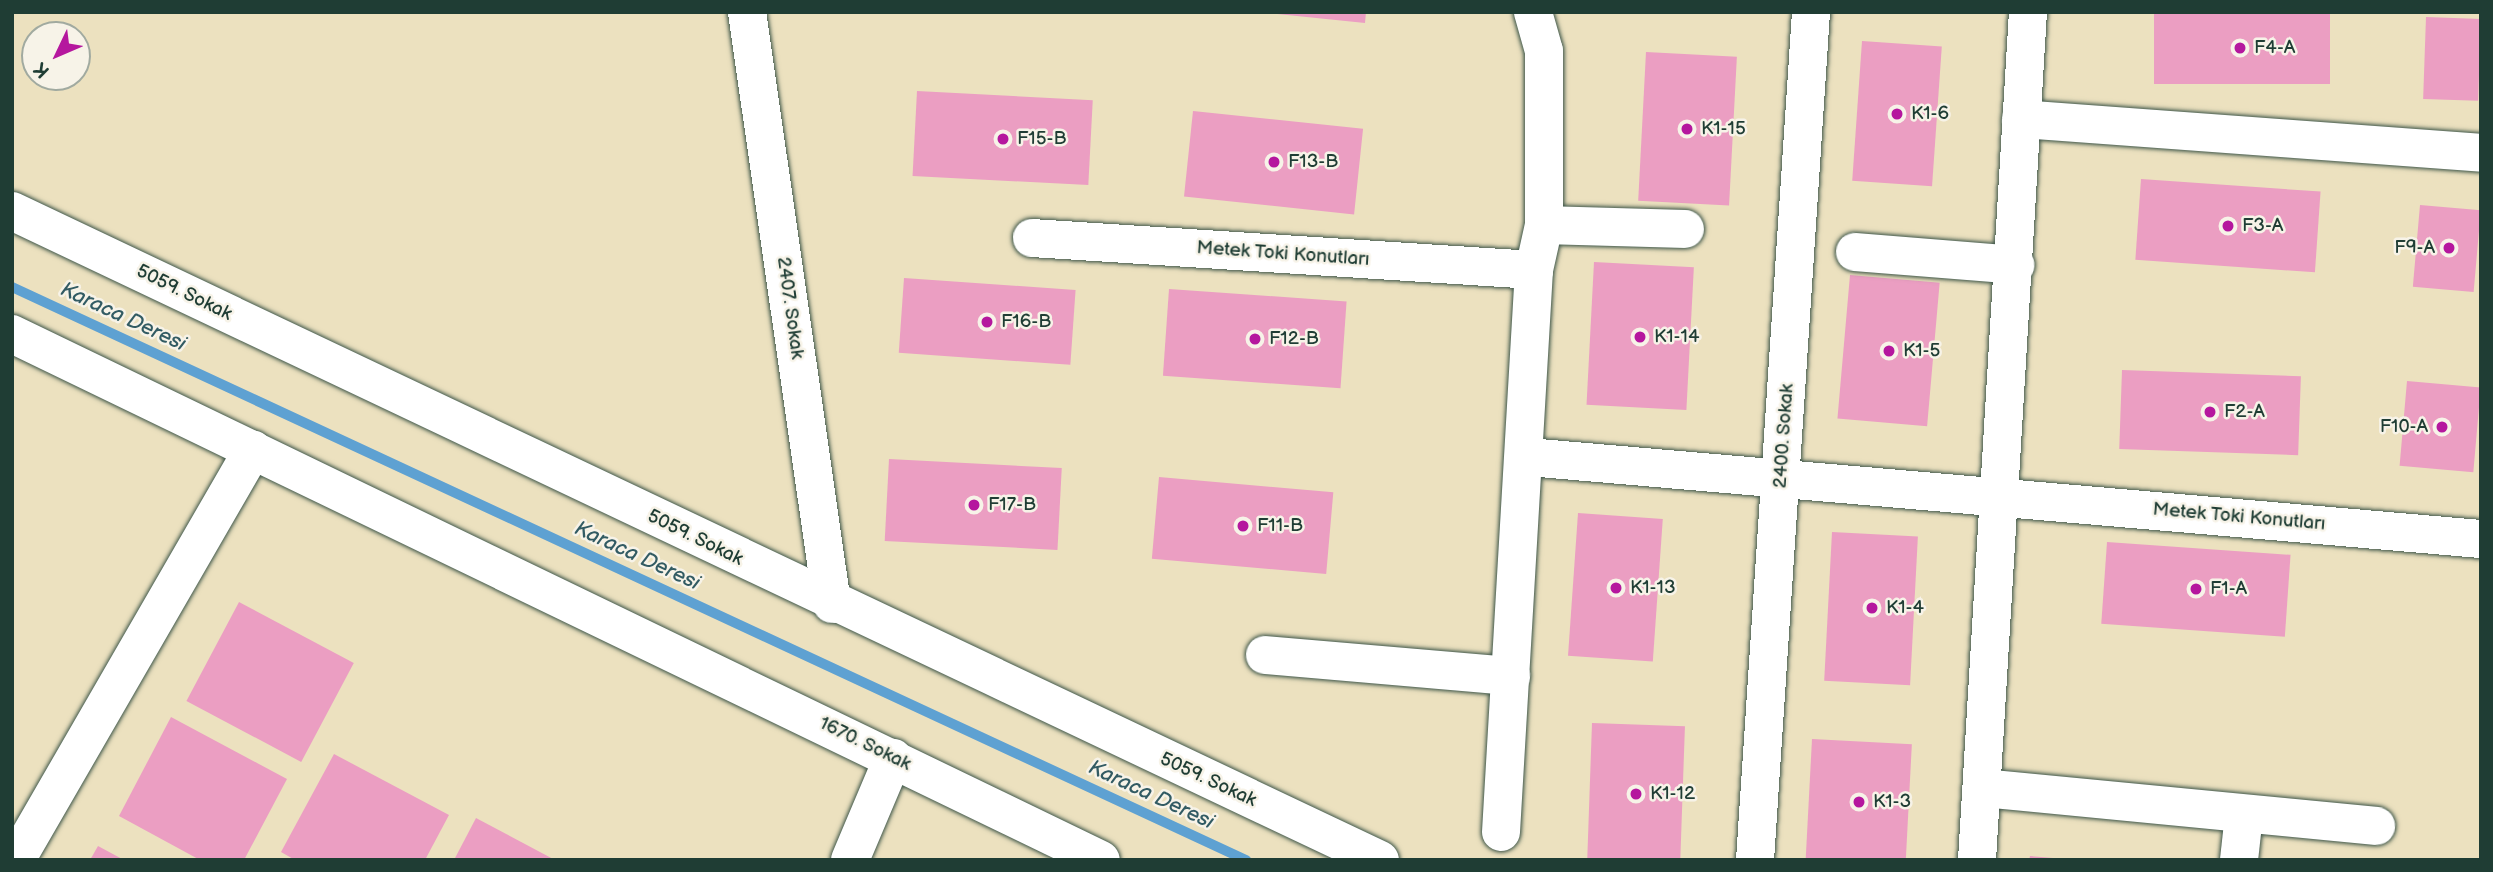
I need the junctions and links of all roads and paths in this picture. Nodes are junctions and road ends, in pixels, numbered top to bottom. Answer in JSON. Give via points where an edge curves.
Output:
{"nodes":[{"id":1,"x":747,"y":12,"type":"edge"},
{"id":2,"x":1533,"y":12,"type":"edge"},
{"id":3,"x":1811,"y":12,"type":"edge"},
{"id":4,"x":2028,"y":12,"type":"edge"},
{"id":5,"x":2021,"y":119,"type":"junction"},
{"id":6,"x":2481,"y":153,"type":"edge"},
{"id":7,"x":12,"y":211,"type":"edge"},
{"id":8,"x":1544,"y":225,"type":"junction"},
{"id":9,"x":1685,"y":229,"type":"dead end"},
{"id":10,"x":1032,"y":239,"type":"dead end"},
{"id":11,"x":1855,"y":253,"type":"dead end"},
{"id":12,"x":2015,"y":265,"type":"junction"},
{"id":13,"x":1534,"y":271,"type":"junction"},
{"id":14,"x":12,"y":334,"type":"edge"},
{"id":15,"x":253,"y":449,"type":"junction"},
{"id":16,"x":1528,"y":457,"type":"junction"},
{"id":17,"x":1781,"y":479,"type":"junction"},
{"id":18,"x":1996,"y":494,"type":"junction"},
{"id":19,"x":2481,"y":539,"type":"edge"},
{"id":20,"x":832,"y":604,"type":"junction"},
{"id":21,"x":1265,"y":655,"type":"dead end"},
{"id":22,"x":1511,"y":676,"type":"junction"},
{"id":23,"x":893,"y":758,"type":"junction"},
{"id":24,"x":1982,"y":788,"type":"junction"},
{"id":25,"x":2244,"y":815,"type":"junction"},
{"id":26,"x":2376,"y":826,"type":"dead end"},
{"id":27,"x":1501,"y":832,"type":"dead end"},
{"id":28,"x":16,"y":860,"type":"edge"},
{"id":29,"x":850,"y":860,"type":"edge"},
{"id":30,"x":1101,"y":860,"type":"edge"},
{"id":31,"x":1380,"y":860,"type":"edge"},
{"id":32,"x":1755,"y":860,"type":"edge"},
{"id":33,"x":1977,"y":860,"type":"edge"},
{"id":34,"x":2239,"y":860,"type":"edge"}],
"edges":[{"from":1,"to":20,"type":"street","name":"2407. Sokak"},
{"from":2,"to":8,"type":"street","via":[[1544,51]]},
{"from":3,"to":17,"type":"street","name":"2400. Sokak"},
{"from":4,"to":5,"type":"street"},
{"from":5,"to":6,"type":"street"},
{"from":5,"to":12,"type":"street"},
{"from":7,"to":20,"type":"street","name":"5059. Sokak"},
{"from":8,"to":9,"type":"street"},
{"from":8,"to":13,"type":"street"},
{"from":10,"to":13,"type":"street","name":"Metek Toki Konutları"},
{"from":11,"to":12,"type":"street"},
{"from":12,"to":18,"type":"street"},
{"from":13,"to":16,"type":"street"},
{"from":14,"to":15,"type":"street","name":"1670. Sokak"},
{"from":15,"to":23,"type":"street","name":"1670. Sokak"},
{"from":15,"to":28,"type":"street"},
{"from":16,"to":17,"type":"street","name":"Metek Toki Konutları"},
{"from":16,"to":22,"type":"street"},
{"from":17,"to":18,"type":"street","name":"Metek Toki Konutları"},
{"from":17,"to":32,"type":"street","name":"2400. Sokak"},
{"from":18,"to":19,"type":"street","name":"Metek Toki Konutları"},
{"from":18,"to":24,"type":"street"},
{"from":20,"to":31,"type":"street","name":"5059. Sokak"},
{"from":21,"to":22,"type":"street"},
{"from":22,"to":27,"type":"street"},
{"from":23,"to":29,"type":"street"},
{"from":23,"to":30,"type":"street","name":"1670. Sokak"},
{"from":24,"to":25,"type":"street"},
{"from":24,"to":33,"type":"street"},
{"from":25,"to":26,"type":"street"},
{"from":25,"to":34,"type":"street"}]}
